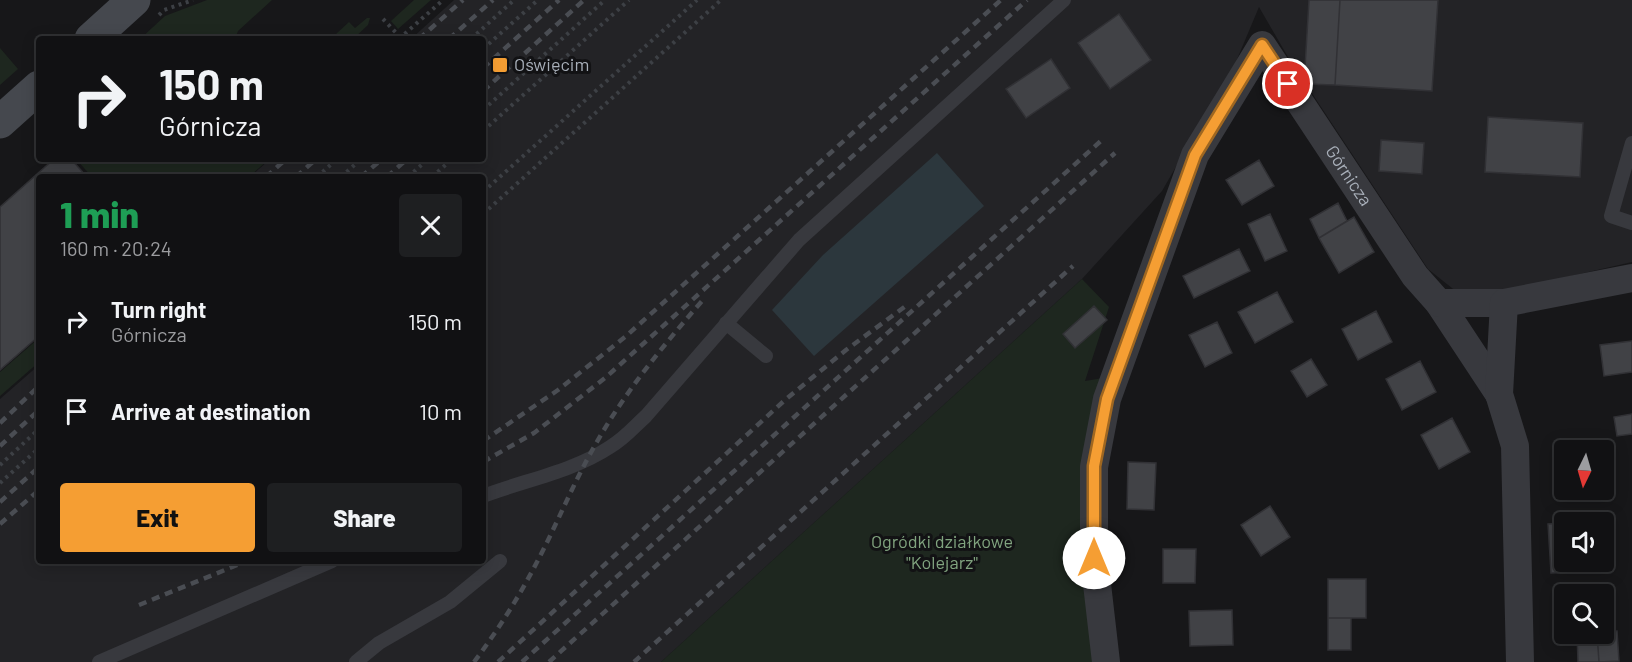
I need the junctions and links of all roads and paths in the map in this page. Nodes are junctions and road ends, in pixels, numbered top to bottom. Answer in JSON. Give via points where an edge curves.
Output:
{"nodes":[{"id":1,"x":192,"y":0,"type":"edge"},
{"id":2,"x":443,"y":0,"type":"edge"},
{"id":3,"x":514,"y":0,"type":"edge"},
{"id":4,"x":538,"y":0,"type":"edge"},
{"id":5,"x":605,"y":0,"type":"edge"},
{"id":6,"x":629,"y":0,"type":"edge"},
{"id":7,"x":697,"y":0,"type":"edge"},
{"id":8,"x":721,"y":0,"type":"edge"},
{"id":9,"x":1064,"y":0,"type":"edge"},
{"id":10,"x":145,"y":9,"type":"edge"},
{"id":11,"x":383,"y":19,"type":"dead end"},
{"id":12,"x":96,"y":36,"type":"edge"},
{"id":13,"x":398,"y":36,"type":"edge"},
{"id":14,"x":402,"y":36,"type":"edge"},
{"id":15,"x":474,"y":36,"type":"edge"},
{"id":16,"x":486,"y":46,"type":"edge"},
{"id":17,"x":36,"y":90,"type":"edge"},
{"id":18,"x":486,"y":107,"type":"edge"},
{"id":19,"x":0,"y":122,"type":"edge"},
{"id":20,"x":486,"y":128,"type":"edge"},
{"id":21,"x":1632,"y":142,"type":"edge"},
{"id":22,"x":334,"y":162,"type":"edge"},
{"id":23,"x":358,"y":162,"type":"edge"},
{"id":24,"x":425,"y":162,"type":"edge"},
{"id":25,"x":449,"y":162,"type":"edge"},
{"id":26,"x":320,"y":174,"type":"edge"},
{"id":27,"x":344,"y":174,"type":"edge"},
{"id":28,"x":411,"y":174,"type":"edge"},
{"id":29,"x":435,"y":174,"type":"edge"},
{"id":30,"x":486,"y":189,"type":"edge"},
{"id":31,"x":486,"y":211,"type":"edge"},
{"id":32,"x":1632,"y":224,"type":"edge"},
{"id":33,"x":1632,"y":278,"type":"edge"},
{"id":34,"x":1439,"y":303,"type":"junction"},
{"id":35,"x":1503,"y":303,"type":"junction"},
{"id":36,"x":726,"y":323,"type":"junction"},
{"id":37,"x":766,"y":356,"type":"dead end"},
{"id":38,"x":1499,"y":394,"type":"junction"},
{"id":39,"x":36,"y":432,"type":"edge"},
{"id":40,"x":36,"y":451,"type":"edge"},
{"id":41,"x":0,"y":465,"type":"edge"},
{"id":42,"x":0,"y":483,"type":"edge"},
{"id":43,"x":486,"y":495,"type":"edge"},
{"id":44,"x":500,"y":561,"type":"dead end"},
{"id":45,"x":325,"y":564,"type":"edge"},
{"id":46,"x":99,"y":662,"type":"edge"},
{"id":47,"x":356,"y":662,"type":"edge"},
{"id":48,"x":1106,"y":662,"type":"edge"},
{"id":49,"x":1520,"y":662,"type":"edge"}],
"edges":[{"from":1,"to":10,"type":"path","via":[[164,10]]},
{"from":2,"to":14,"type":"path"},
{"from":3,"to":15,"type":"path"},
{"from":4,"to":16,"type":"path"},
{"from":5,"to":18,"type":"path"},
{"from":6,"to":20,"type":"path"},
{"from":7,"to":30,"type":"path"},
{"from":8,"to":31,"type":"path"},
{"from":9,"to":36,"type":"lane","via":[[813,226]]},
{"from":10,"to":12,"type":"street"},
{"from":11,"to":13,"type":"path"},
{"from":17,"to":19,"type":"street"},
{"from":21,"to":32,"type":"lane","via":[[1611,216]]},
{"from":22,"to":26,"type":"path"},
{"from":23,"to":27,"type":"path"},
{"from":24,"to":28,"type":"path"},
{"from":25,"to":29,"type":"path"},
{"from":33,"to":35,"type":"street"},
{"from":34,"to":35,"type":"street"},
{"from":34,"to":38,"type":"street","name":"Górnicza"},
{"from":34,"to":48,"type":"street","name":"Górnicza","via":[[1415,276],[1262,45],[1195,155],[1107,399],[1094,466],[1094,558]]},
{"from":35,"to":38,"type":"street","name":"Górnicza"},
{"from":36,"to":37,"type":"lane"},
{"from":36,"to":43,"type":"lane","via":[[646,416],[613,445],[573,466]]},
{"from":38,"to":49,"type":"street","name":"Górnicza","via":[[1515,446]]},
{"from":39,"to":41,"type":"path"},
{"from":40,"to":42,"type":"path"},
{"from":44,"to":47,"type":"lane","via":[[450,602],[378,643]]},
{"from":45,"to":46,"type":"lane"}]}
